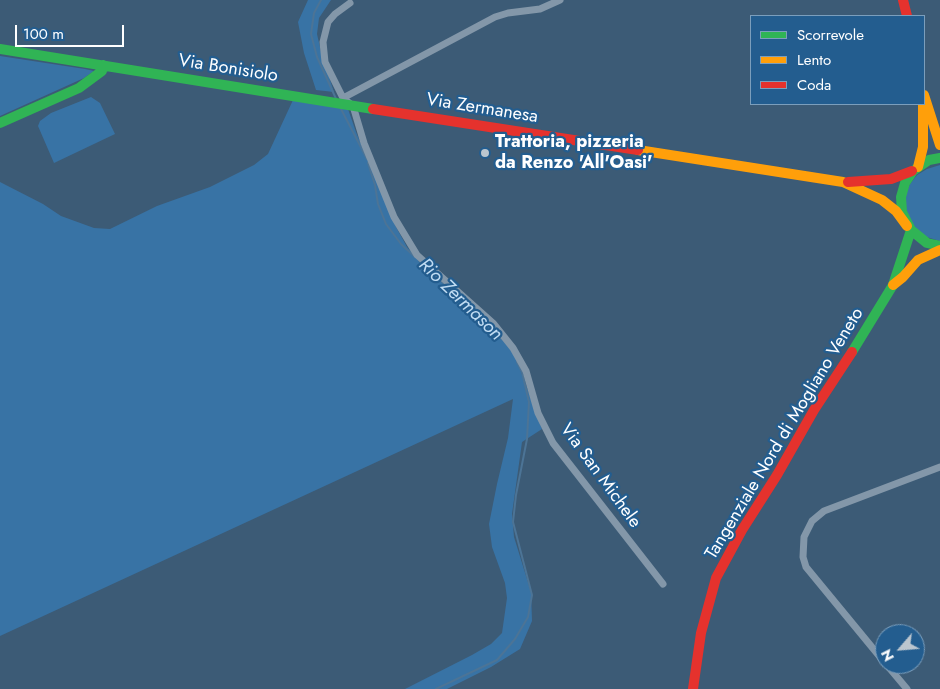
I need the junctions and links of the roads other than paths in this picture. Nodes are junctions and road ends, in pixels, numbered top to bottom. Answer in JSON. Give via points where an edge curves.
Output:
{"nodes":[{"id":1,"x":560,"y":0,"type":"edge"},
{"id":2,"x":903,"y":0,"type":"edge"},
{"id":3,"x":350,"y":3,"type":"dead end"},
{"id":4,"x":907,"y":15,"type":"edge"},
{"id":5,"x":0,"y":49,"type":"edge"},
{"id":6,"x":103,"y":65,"type":"junction"},
{"id":7,"x":343,"y":98,"type":"junction"},
{"id":8,"x":925,"y":98,"type":"edge"},
{"id":9,"x":332,"y":103,"type":"joint"},
{"id":10,"x":923,"y":105,"type":"edge"},
{"id":11,"x":352,"y":106,"type":"junction"},
{"id":12,"x":0,"y":123,"type":"edge"},
{"id":13,"x":940,"y":145,"type":"edge"},
{"id":14,"x":940,"y":158,"type":"edge"},
{"id":15,"x":915,"y":169,"type":"junction"},
{"id":16,"x":843,"y":182,"type":"junction"},
{"id":17,"x":909,"y":228,"type":"junction"},
{"id":18,"x":940,"y":248,"type":"edge"},
{"id":19,"x":892,"y":285,"type":"junction"},
{"id":20,"x":940,"y":467,"type":"edge"},
{"id":21,"x":663,"y":584,"type":"dead end"},
{"id":22,"x":875,"y":650,"type":"edge"},
{"id":23,"x":895,"y":674,"type":"edge"},
{"id":24,"x":693,"y":689,"type":"edge"},
{"id":25,"x":907,"y":689,"type":"edge"}],
"edges":[{"from":1,"to":7,"type":"street","via":[[540,9],[495,17]]},
{"from":2,"to":4,"type":"main road"},
{"from":3,"to":7,"type":"street","via":[[328,22],[323,42],[325,62]]},
{"from":5,"to":6,"type":"main road","name":"Via Bonisiolo"},
{"from":6,"to":9,"type":"main road","name":"Via Bonisiolo"},
{"from":6,"to":12,"type":"main road","via":[[102,71],[79,88]]},
{"from":7,"to":11,"type":"street"},
{"from":8,"to":13,"type":"main road"},
{"from":9,"to":11,"type":"main road","name":"Via Zermanesa"},
{"from":10,"to":15,"type":"main road","via":[[923,147]]},
{"from":11,"to":16,"type":"main road","name":"Via Zermanesa"},
{"from":11,"to":21,"type":"street","name":"Via San Michele","via":[[394,217],[409,243],[493,323],[513,348],[526,371],[538,413],[554,443]]},
{"from":14,"to":15,"type":"main road","name":"Via Zermanesa","via":[[929,160]]},
{"from":15,"to":16,"type":"main road","name":"Via Zermanesa","via":[[891,179]]},
{"from":15,"to":17,"type":"main road","via":[[905,183],[901,197],[902,212]]},
{"from":16,"to":17,"type":"main road","name":"Via Zermanesa","via":[[882,200]]},
{"from":17,"to":18,"type":"main road","name":"Via Zermanesa","via":[[927,243]]},
{"from":17,"to":19,"type":"main road","name":"Tangenziale Nord di Mogliano Veneto"},
{"from":18,"to":19,"type":"main road","name":"Tangenziale Nord di Mogliano Veneto","via":[[918,260]]},
{"from":19,"to":24,"type":"main road","name":"Tangenziale Nord di Mogliano Veneto","via":[[716,578],[700,633]]},
{"from":20,"to":22,"type":"street","via":[[824,511],[807,528],[802,548],[806,567]]},
{"from":23,"to":25,"type":"street"}]}
